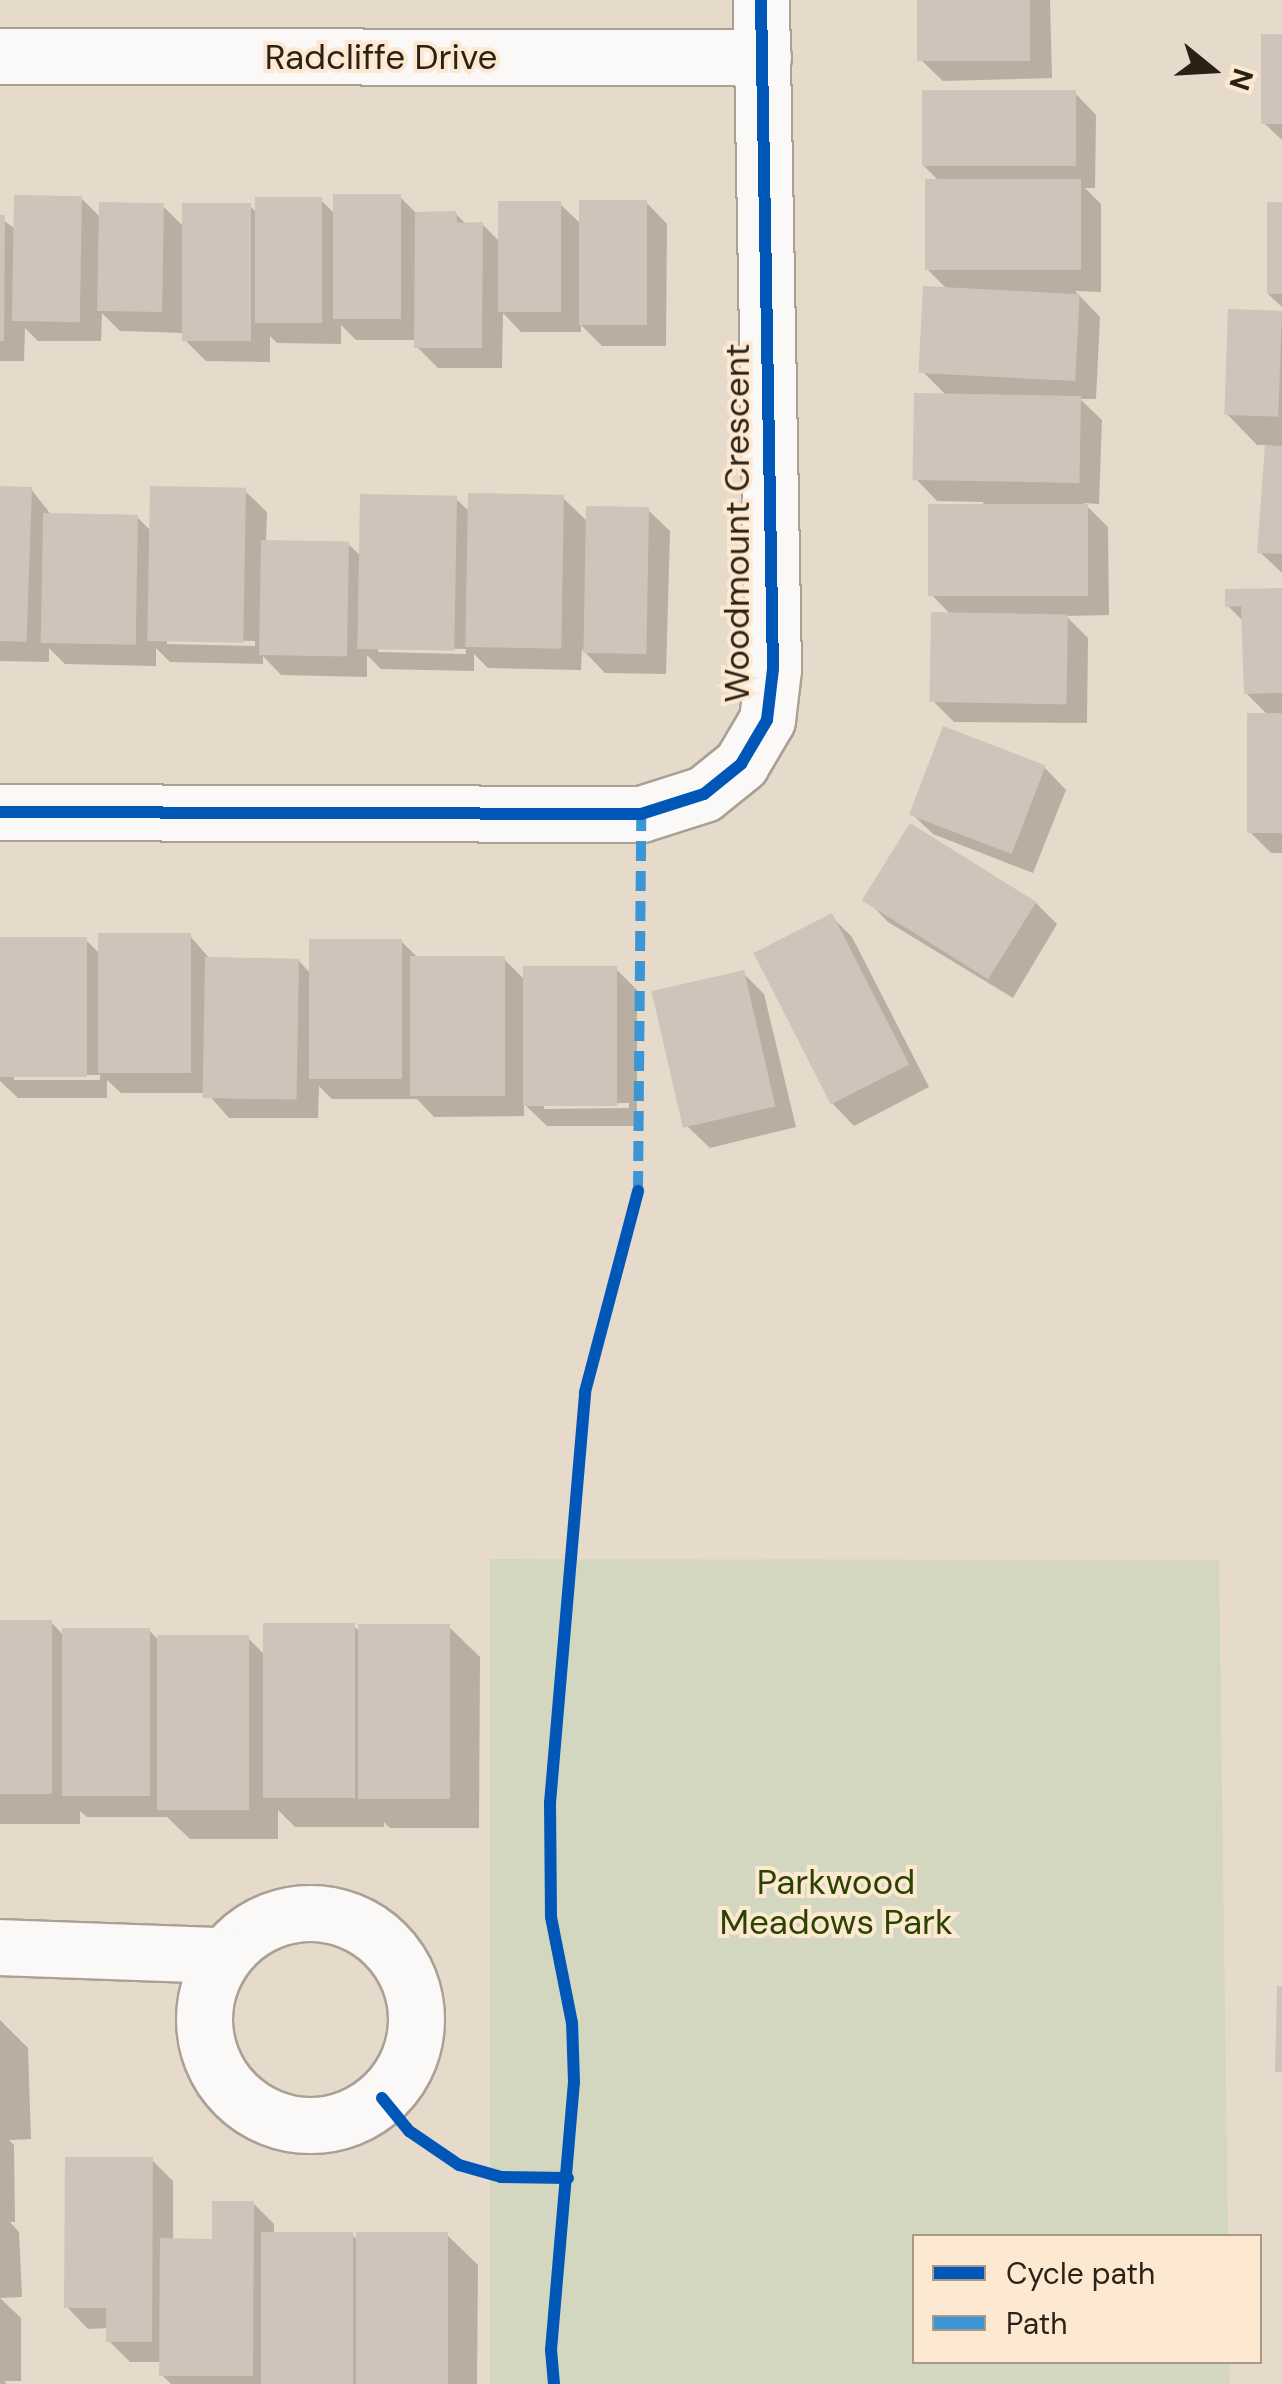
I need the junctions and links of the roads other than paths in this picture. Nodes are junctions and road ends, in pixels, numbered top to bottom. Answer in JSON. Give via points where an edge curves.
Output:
{"nodes":[{"id":1,"x":762,"y":0,"type":"edge"},
{"id":2,"x":0,"y":56,"type":"edge"},
{"id":3,"x":762,"y":57,"type":"junction"},
{"id":4,"x":0,"y":812,"type":"edge"},
{"id":5,"x":0,"y":1946,"type":"edge"},
{"id":6,"x":222,"y":1956,"type":"dead end"}],
"edges":[{"from":1,"to":3,"type":"street","name":"Woodmount Crescent"},
{"from":2,"to":3,"type":"street","name":"Radcliffe Drive"},
{"from":3,"to":4,"type":"street","name":"Woodmount Crescent","via":[[773,668],[767,720],[741,764],[704,794],[641,814]]},
{"from":5,"to":6,"type":"street"}]}
